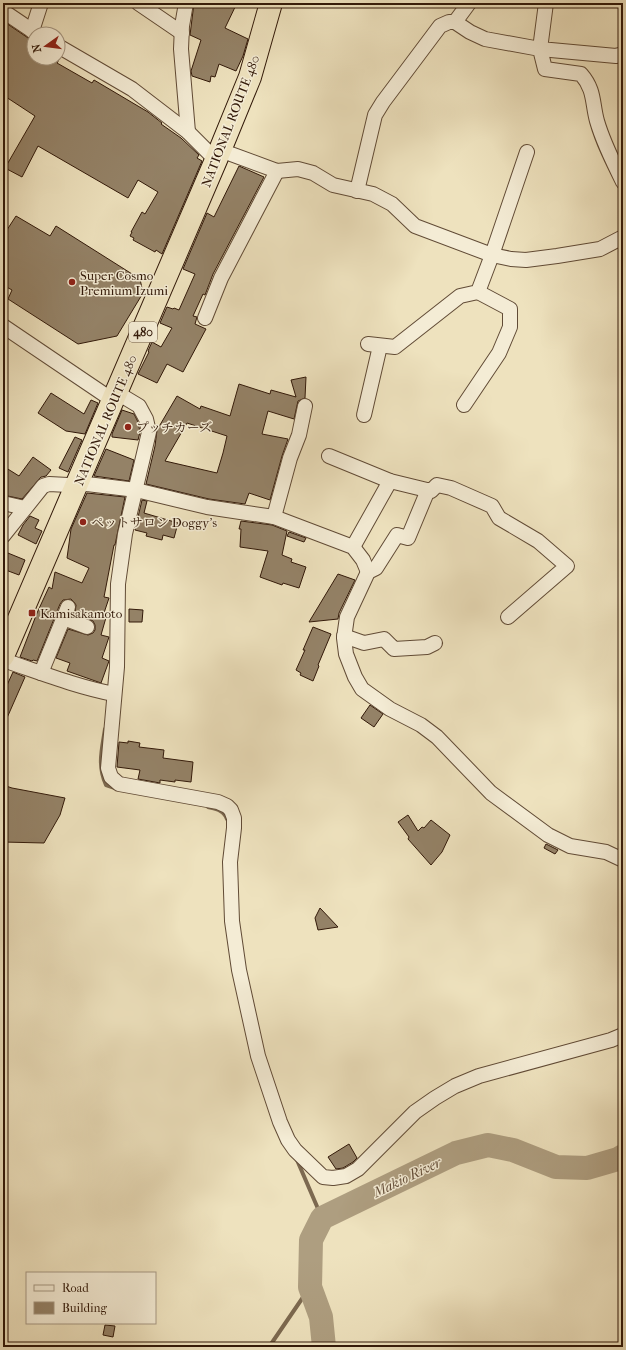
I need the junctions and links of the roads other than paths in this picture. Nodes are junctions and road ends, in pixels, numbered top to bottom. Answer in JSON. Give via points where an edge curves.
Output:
{"nodes":[{"id":1,"x":41,"y":3,"type":"edge"},
{"id":2,"x":138,"y":3,"type":"edge"},
{"id":3,"x":186,"y":3,"type":"edge"},
{"id":4,"x":271,"y":3,"type":"edge"},
{"id":5,"x":469,"y":3,"type":"edge"},
{"id":6,"x":546,"y":3,"type":"edge"},
{"id":7,"x":3,"y":11,"type":"edge"},
{"id":8,"x":455,"y":22,"type":"junction"},
{"id":9,"x":36,"y":26,"type":"edge"},
{"id":10,"x":26,"y":27,"type":"edge"},
{"id":11,"x":182,"y":33,"type":"junction"},
{"id":12,"x":540,"y":49,"type":"junction"},
{"id":13,"x":66,"y":51,"type":"edge"},
{"id":14,"x":589,"y":53,"type":"junction"},
{"id":15,"x":623,"y":54,"type":"edge"},
{"id":16,"x":585,"y":78,"type":"junction"},
{"id":17,"x":188,"y":132,"type":"junction"},
{"id":18,"x":527,"y":152,"type":"dead end"},
{"id":19,"x":218,"y":155,"type":"junction"},
{"id":20,"x":277,"y":171,"type":"junction"},
{"id":21,"x":623,"y":182,"type":"edge"},
{"id":22,"x":357,"y":191,"type":"junction"},
{"id":23,"x":623,"y":237,"type":"edge"},
{"id":24,"x":492,"y":255,"type":"junction"},
{"id":25,"x":478,"y":292,"type":"junction"},
{"id":26,"x":205,"y":318,"type":"dead end"},
{"id":27,"x":3,"y":326,"type":"edge"},
{"id":28,"x":114,"y":398,"type":"junction"},
{"id":29,"x":464,"y":405,"type":"dead end"},
{"id":30,"x":305,"y":406,"type":"dead end"},
{"id":31,"x":364,"y":415,"type":"dead end"},
{"id":32,"x":329,"y":456,"type":"dead end"},
{"id":33,"x":390,"y":482,"type":"junction"},
{"id":34,"x":77,"y":484,"type":"junction"},
{"id":35,"x":136,"y":490,"type":"junction"},
{"id":36,"x":428,"y":490,"type":"junction"},
{"id":37,"x":3,"y":503,"type":"edge"},
{"id":38,"x":25,"y":508,"type":"junction"},
{"id":39,"x":274,"y":517,"type":"junction"},
{"id":40,"x":3,"y":536,"type":"edge"},
{"id":41,"x":353,"y":548,"type":"junction"},
{"id":42,"x":368,"y":572,"type":"junction"},
{"id":43,"x":508,"y":617,"type":"dead end"},
{"id":44,"x":87,"y":627,"type":"dead end"},
{"id":45,"x":344,"y":636,"type":"junction"},
{"id":46,"x":434,"y":643,"type":"dead end"},
{"id":47,"x":3,"y":656,"type":"edge"},
{"id":48,"x":3,"y":660,"type":"edge"},
{"id":49,"x":41,"y":673,"type":"junction"},
{"id":50,"x":114,"y":694,"type":"junction"},
{"id":51,"x":623,"y":860,"type":"edge"},
{"id":52,"x":623,"y":1034,"type":"edge"}],
"edges":[{"from":1,"to":9,"type":"street"},
{"from":2,"to":11,"type":"street"},
{"from":3,"to":11,"type":"street"},
{"from":4,"to":19,"type":"highway","name":"NATIONAL ROUTE 480","number":"480","via":[[250,76]]},
{"from":5,"to":8,"type":"street"},
{"from":6,"to":12,"type":"street"},
{"from":7,"to":10,"type":"street"},
{"from":8,"to":12,"type":"street","via":[[485,39]]},
{"from":8,"to":22,"type":"street","via":[[440,26],[375,115]]},
{"from":11,"to":17,"type":"street"},
{"from":12,"to":14,"type":"street"},
{"from":12,"to":16,"type":"street","via":[[545,70],[581,74]]},
{"from":13,"to":17,"type":"street","via":[[132,89]]},
{"from":14,"to":15,"type":"street","via":[[616,56]]},
{"from":14,"to":16,"type":"street"},
{"from":16,"to":21,"type":"street","via":[[593,96],[596,120]]},
{"from":17,"to":19,"type":"street"},
{"from":18,"to":24,"type":"street"},
{"from":19,"to":20,"type":"street"},
{"from":19,"to":28,"type":"highway","name":"NATIONAL ROUTE 480","number":"480"},
{"from":20,"to":22,"type":"street","via":[[298,169],[313,172],[333,185]]},
{"from":20,"to":26,"type":"street","via":[[221,278]]},
{"from":22,"to":24,"type":"street","via":[[373,194],[392,204],[415,226]]},
{"from":23,"to":24,"type":"street","via":[[600,249],[557,256],[526,260]]},
{"from":24,"to":25,"type":"street"},
{"from":25,"to":29,"type":"street","via":[[510,309],[510,326],[499,353]]},
{"from":25,"to":31,"type":"street","via":[[460,296],[395,347],[374,345]]},
{"from":27,"to":28,"type":"street","via":[[105,395]]},
{"from":28,"to":34,"type":"highway","name":"NATIONAL ROUTE 480","number":"480"},
{"from":28,"to":35,"type":"street","via":[[124,397],[140,406],[146,419],[149,432]]},
{"from":30,"to":39,"type":"street","via":[[299,435]]},
{"from":32,"to":33,"type":"street"},
{"from":33,"to":36,"type":"street"},
{"from":33,"to":41,"type":"street"},
{"from":34,"to":35,"type":"street"},
{"from":34,"to":38,"type":"street","via":[[43,486]]},
{"from":34,"to":47,"type":"highway","name":"NATIONAL ROUTE 480","number":"480"},
{"from":35,"to":39,"type":"street","via":[[207,507]]},
{"from":35,"to":50,"type":"street","via":[[125,534],[118,584],[117,667]]},
{"from":36,"to":42,"type":"street","via":[[408,538],[397,535],[376,568]]},
{"from":36,"to":43,"type":"street","via":[[431,491],[437,485],[451,488],[492,506],[499,518],[538,541],[567,566]]},
{"from":37,"to":38,"type":"street"},
{"from":38,"to":40,"type":"street"},
{"from":39,"to":41,"type":"street"},
{"from":41,"to":42,"type":"street","via":[[363,560]]},
{"from":42,"to":45,"type":"street","via":[[347,617]]},
{"from":44,"to":49,"type":"street","via":[[65,613]]},
{"from":45,"to":46,"type":"street","via":[[364,643],[384,639],[394,649],[427,647]]},
{"from":45,"to":51,"type":"street","via":[[346,654],[362,689],[390,709],[437,736],[491,793],[548,835],[570,846],[606,852]]},
{"from":48,"to":49,"type":"street"},
{"from":49,"to":50,"type":"street"},
{"from":50,"to":52,"type":"street","via":[[108,768],[111,777],[120,784],[218,802],[231,810],[234,818],[230,862],[232,921],[239,970],[258,1056],[288,1140],[323,1177],[346,1176],[358,1169],[416,1112],[455,1086],[479,1076],[611,1040]]}]}
